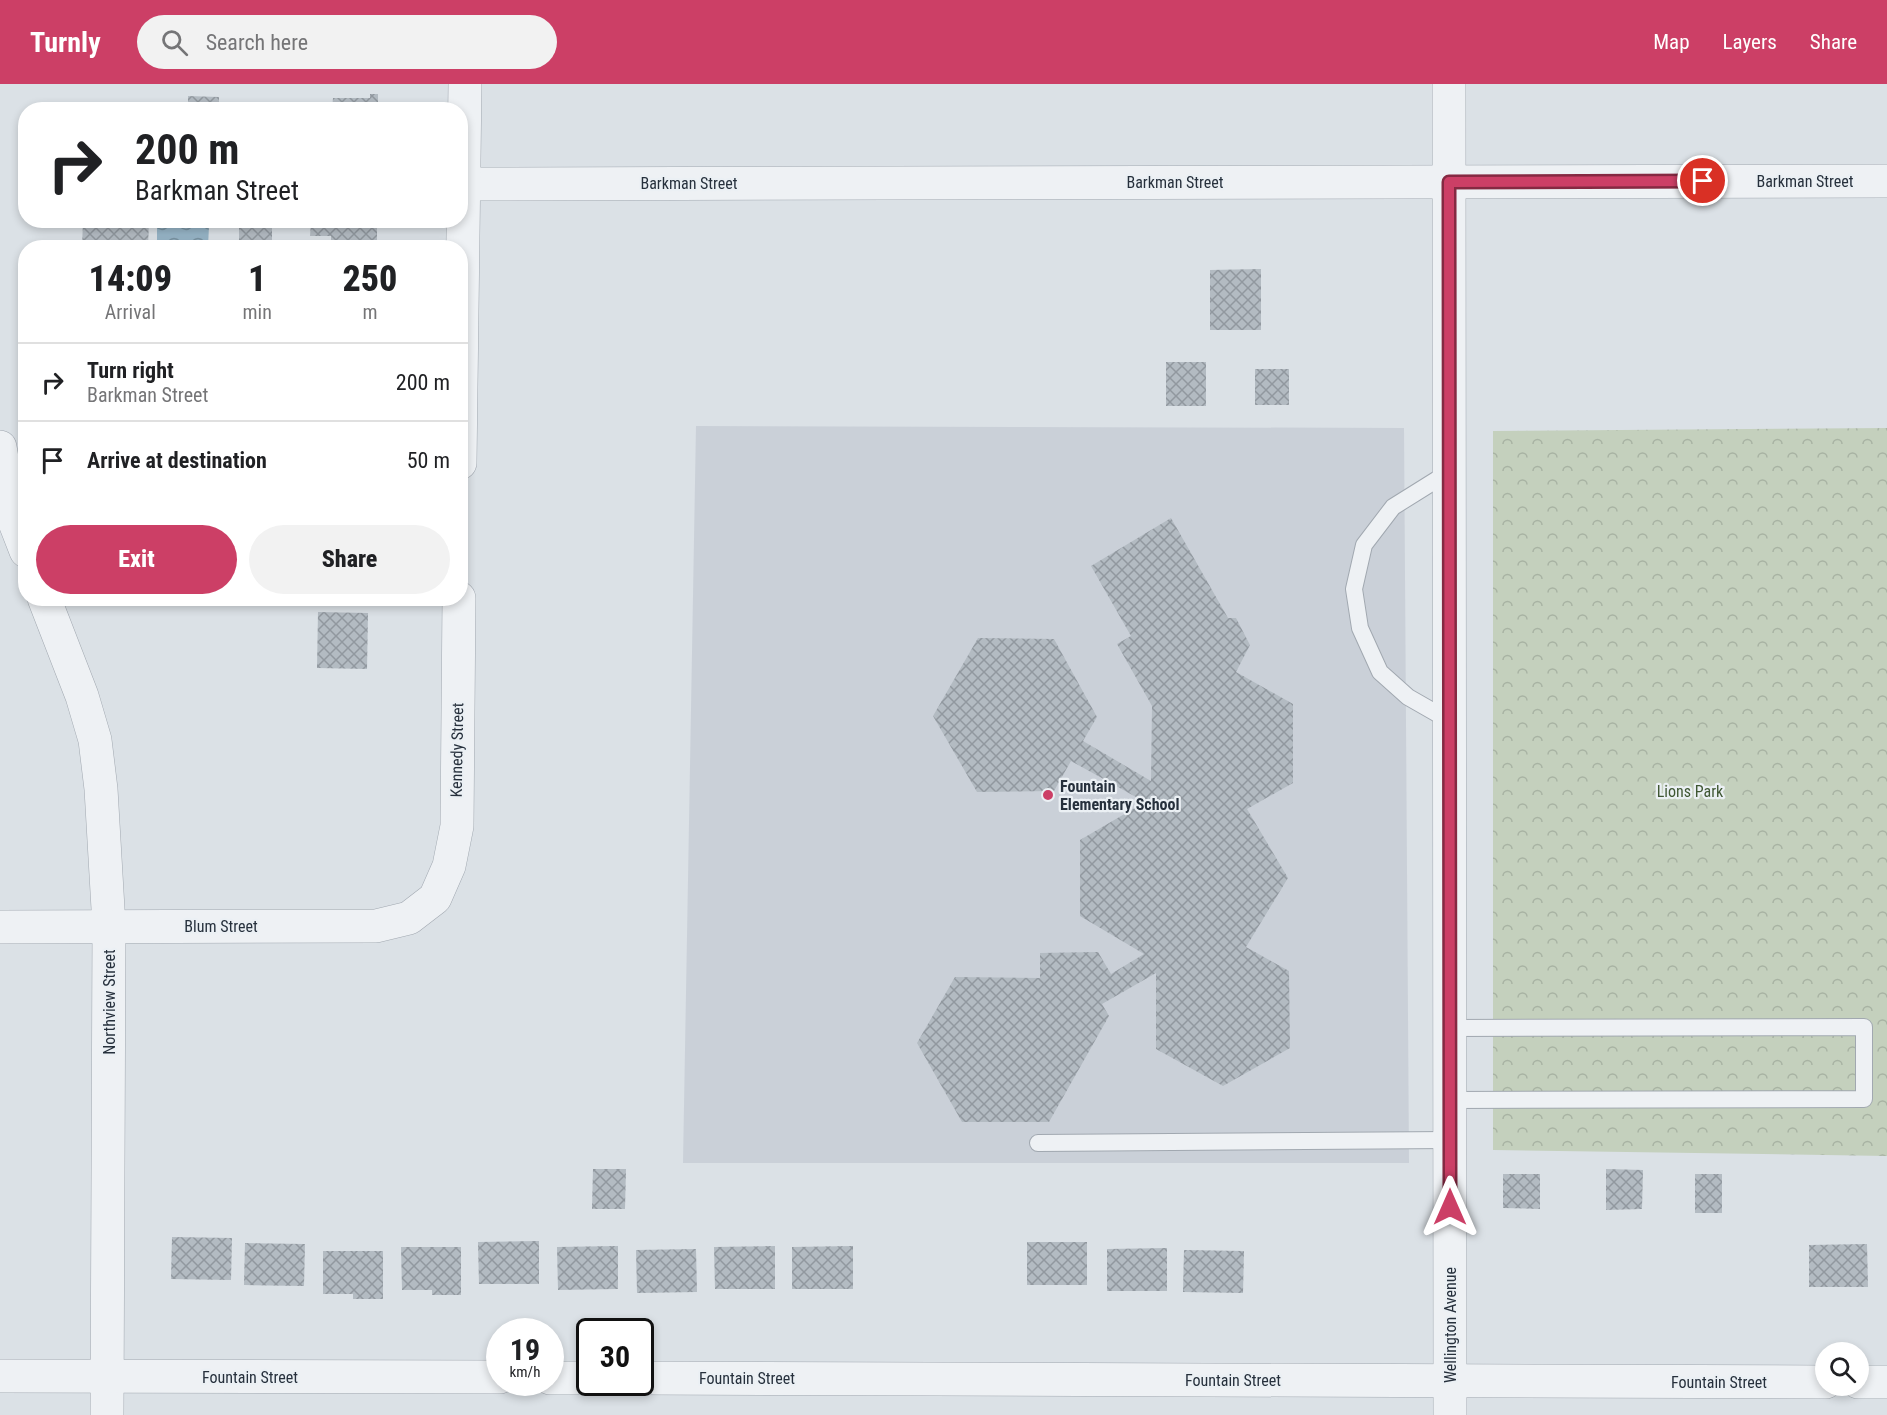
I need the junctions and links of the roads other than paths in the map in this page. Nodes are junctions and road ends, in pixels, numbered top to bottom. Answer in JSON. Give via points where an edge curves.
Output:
{"nodes":[{"id":1,"x":465,"y":84,"type":"edge"},
{"id":2,"x":1449,"y":84,"type":"edge"},
{"id":3,"x":465,"y":102,"type":"edge"},
{"id":4,"x":1887,"y":181,"type":"edge"},
{"id":5,"x":1449,"y":182,"type":"junction"},
{"id":6,"x":468,"y":184,"type":"edge"},
{"id":7,"x":0,"y":447,"type":"edge"},
{"id":8,"x":1449,"y":472,"type":"junction"},
{"id":9,"x":18,"y":530,"type":"edge"},
{"id":10,"x":47,"y":606,"type":"edge"},
{"id":11,"x":459,"y":606,"type":"edge"},
{"id":12,"x":1450,"y":722,"type":"junction"},
{"id":13,"x":435,"y":898,"type":"joint"},
{"id":14,"x":110,"y":926,"type":"junction"},
{"id":15,"x":0,"y":927,"type":"edge"},
{"id":16,"x":1450,"y":1028,"type":"junction"},
{"id":17,"x":1450,"y":1100,"type":"junction"},
{"id":18,"x":1450,"y":1140,"type":"junction"},
{"id":19,"x":1038,"y":1143,"type":"dead end"},
{"id":20,"x":0,"y":1376,"type":"edge"},
{"id":21,"x":107,"y":1376,"type":"junction"},
{"id":22,"x":486,"y":1377,"type":"edge"},
{"id":23,"x":654,"y":1378,"type":"edge"},
{"id":24,"x":1450,"y":1381,"type":"junction"},
{"id":25,"x":1815,"y":1382,"type":"edge"},
{"id":26,"x":1869,"y":1382,"type":"edge"},
{"id":27,"x":1887,"y":1382,"type":"edge"},
{"id":28,"x":107,"y":1415,"type":"edge"},
{"id":29,"x":1450,"y":1415,"type":"edge"}],
"edges":[{"from":1,"to":3,"type":"street"},
{"from":2,"to":5,"type":"street","name":"Wellington Avenue"},
{"from":4,"to":5,"type":"street","name":"Barkman Street"},
{"from":5,"to":6,"type":"street","name":"Barkman Street"},
{"from":5,"to":8,"type":"street","name":"Wellington Avenue"},
{"from":7,"to":9,"type":"street"},
{"from":8,"to":12,"type":"street","name":"Wellington Avenue"},
{"from":8,"to":12,"type":"lane","via":[[1394,507],[1364,545],[1354,589],[1360,628],[1380,672],[1408,697]]},
{"from":10,"to":14,"type":"street","name":"Northview Street","via":[[95,740]]},
{"from":11,"to":13,"type":"street","name":"Kennedy Street","via":[[456,826],[449,866]]},
{"from":12,"to":16,"type":"street","name":"Wellington Avenue"},
{"from":13,"to":14,"type":"street","name":"Blum Street","via":[[409,918],[376,926]]},
{"from":14,"to":15,"type":"street","name":"Blum Street"},
{"from":14,"to":21,"type":"street","name":"Northview Street"},
{"from":16,"to":17,"type":"street","name":"Wellington Avenue"},
{"from":16,"to":17,"type":"lane","via":[[1864,1027],[1864,1099]]},
{"from":17,"to":18,"type":"street","name":"Wellington Avenue"},
{"from":18,"to":19,"type":"lane"},
{"from":18,"to":24,"type":"street","name":"Wellington Avenue"},
{"from":20,"to":21,"type":"street","name":"Fountain Street"},
{"from":21,"to":22,"type":"street","name":"Fountain Street"},
{"from":21,"to":28,"type":"street","name":"Northview Street"},
{"from":23,"to":24,"type":"street","name":"Fountain Street"},
{"from":24,"to":25,"type":"street","name":"Fountain Street"},
{"from":24,"to":29,"type":"street","name":"Wellington Avenue"},
{"from":26,"to":27,"type":"street"}]}
